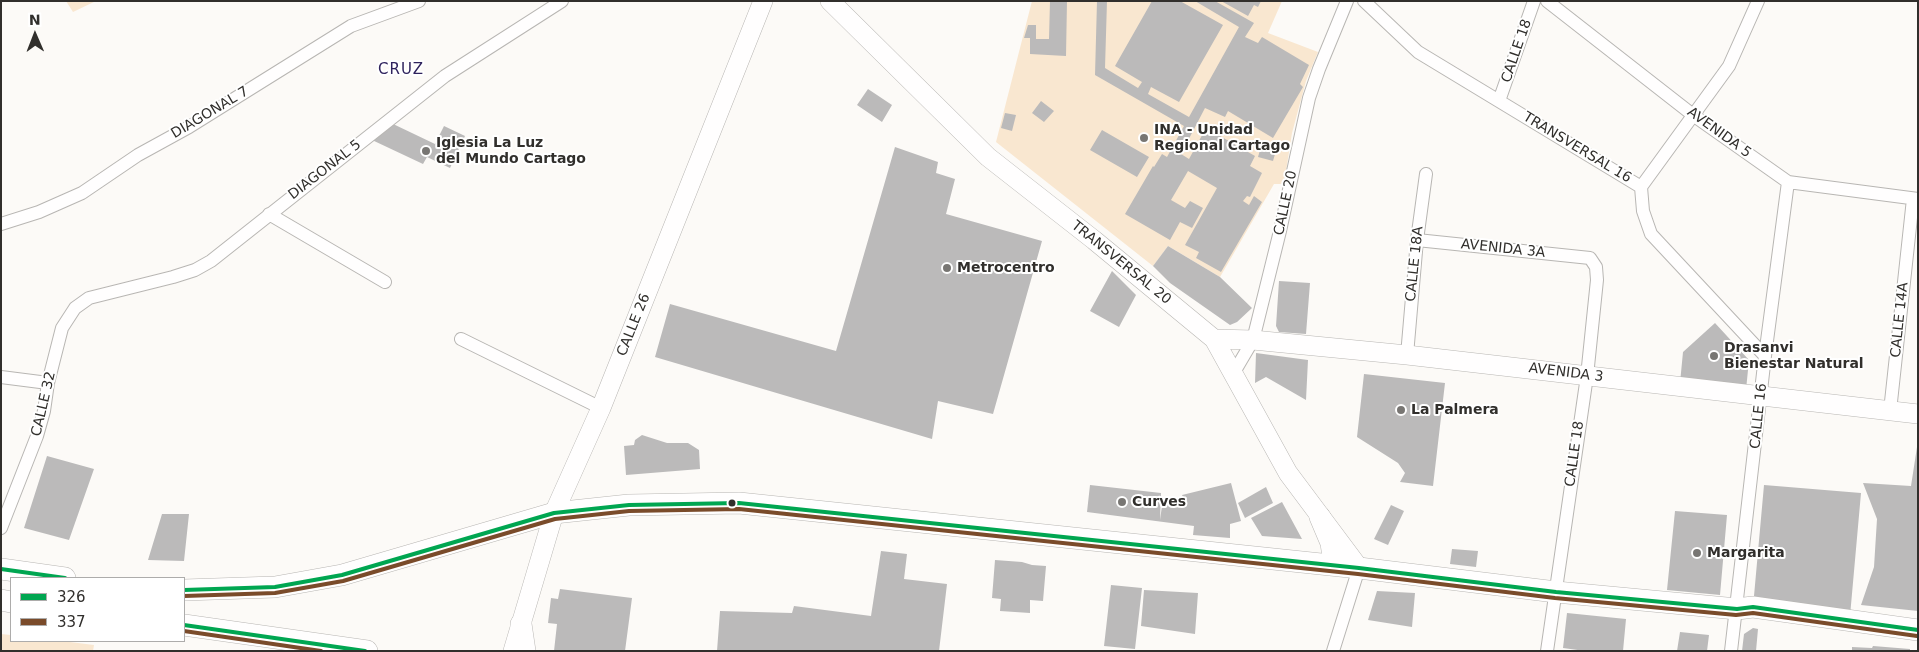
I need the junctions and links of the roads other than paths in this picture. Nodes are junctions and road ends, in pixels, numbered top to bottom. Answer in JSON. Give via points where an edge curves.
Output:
{"nodes":[{"id":1,"x":419,"y":1,"type":"edge"},
{"id":2,"x":562,"y":1,"type":"edge"},
{"id":3,"x":763,"y":1,"type":"edge"},
{"id":4,"x":830,"y":1,"type":"edge"},
{"id":5,"x":1347,"y":1,"type":"edge"},
{"id":6,"x":1364,"y":1,"type":"edge"},
{"id":7,"x":1534,"y":1,"type":"edge"},
{"id":8,"x":1547,"y":1,"type":"edge"},
{"id":9,"x":1758,"y":1,"type":"edge"},
{"id":10,"x":1499,"y":101,"type":"junction"},
{"id":11,"x":1692,"y":115,"type":"junction"},
{"id":12,"x":1426,"y":174,"type":"dead end"},
{"id":13,"x":1788,"y":182,"type":"junction"},
{"id":14,"x":1641,"y":187,"type":"junction"},
{"id":15,"x":1916,"y":199,"type":"edge"},
{"id":16,"x":269,"y":214,"type":"junction"},
{"id":17,"x":1,"y":224,"type":"edge"},
{"id":18,"x":1417,"y":240,"type":"junction"},
{"id":19,"x":1590,"y":258,"type":"joint"},
{"id":20,"x":385,"y":282,"type":"dead end"},
{"id":21,"x":75,"y":308,"type":"joint"},
{"id":22,"x":462,"y":339,"type":"dead end"},
{"id":23,"x":1214,"y":340,"type":"junction"},
{"id":24,"x":1253,"y":340,"type":"junction"},
{"id":25,"x":1407,"y":355,"type":"junction"},
{"id":26,"x":1765,"y":356,"type":"junction"},
{"id":27,"x":1233,"y":374,"type":"junction"},
{"id":28,"x":1586,"y":376,"type":"junction"},
{"id":29,"x":1,"y":377,"type":"edge"},
{"id":30,"x":48,"y":384,"type":"junction"},
{"id":31,"x":1761,"y":396,"type":"junction"},
{"id":32,"x":601,"y":408,"type":"junction"},
{"id":33,"x":1890,"y":411,"type":"junction"},
{"id":34,"x":1918,"y":414,"type":"edge"},
{"id":35,"x":554,"y":513,"type":"junction"},
{"id":36,"x":1320,"y":517,"type":"junction"},
{"id":37,"x":1,"y":528,"type":"edge"},
{"id":38,"x":1332,"y":566,"type":"junction"},
{"id":39,"x":1359,"y":568,"type":"junction"},
{"id":40,"x":1,"y":569,"type":"edge"},
{"id":41,"x":58,"y":577,"type":"edge"},
{"id":42,"x":185,"y":590,"type":"edge"},
{"id":43,"x":1556,"y":592,"type":"junction"},
{"id":44,"x":1737,"y":609,"type":"junction"},
{"id":45,"x":521,"y":624,"type":"junction"},
{"id":46,"x":185,"y":626,"type":"edge"},
{"id":47,"x":1918,"y":630,"type":"edge"},
{"id":48,"x":367,"y":651,"type":"edge"},
{"id":49,"x":513,"y":651,"type":"edge"},
{"id":50,"x":525,"y":651,"type":"edge"},
{"id":51,"x":1333,"y":651,"type":"edge"},
{"id":52,"x":1547,"y":651,"type":"edge"},
{"id":53,"x":1731,"y":651,"type":"edge"}],
"edges":[{"from":1,"to":17,"type":"street","name":"DIAGONAL 7","via":[[350,26],[189,127],[138,155],[82,193]]},
{"from":2,"to":16,"type":"street","name":"DIAGONAL 5","via":[[445,76]]},
{"from":3,"to":32,"type":"street","name":"CALLE 26"},
{"from":4,"to":23,"type":"street","name":"TRANSVERSAL 20","via":[[988,157]]},
{"from":5,"to":24,"type":"street","name":"CALLE 20","via":[[1309,98]]},
{"from":6,"to":10,"type":"street","name":"TRANSVERSAL 16","via":[[1418,52]]},
{"from":7,"to":10,"type":"street","name":"CALLE 18"},
{"from":8,"to":11,"type":"street","name":"AVENIDA 5"},
{"from":9,"to":11,"type":"street","via":[[1729,66]]},
{"from":10,"to":14,"type":"street","name":"TRANSVERSAL 16"},
{"from":11,"to":13,"type":"street","name":"AVENIDA 5"},
{"from":11,"to":14,"type":"street"},
{"from":12,"to":18,"type":"street","name":"CALLE 18A"},
{"from":13,"to":15,"type":"street","name":"AVENIDA 5"},
{"from":13,"to":26,"type":"street","name":"CALLE 16"},
{"from":14,"to":26,"type":"street","name":"TRANSVERSAL 16","via":[[1643,211],[1651,234]]},
{"from":15,"to":33,"type":"street","name":"CALLE 14A"},
{"from":16,"to":20,"type":"street"},
{"from":16,"to":21,"type":"street","name":"DIAGONAL 5","via":[[195,270],[89,298]]},
{"from":18,"to":19,"type":"street","name":"AVENIDA 3A"},
{"from":18,"to":25,"type":"street","name":"CALLE 18A"},
{"from":19,"to":28,"type":"street","name":"CALLE 18","via":[[1596,267],[1597,280]]},
{"from":21,"to":30,"type":"street","name":"CALLE 32","via":[[62,328]]},
{"from":22,"to":32,"type":"street"},
{"from":23,"to":24,"type":"street","name":"AVENIDA 3"},
{"from":23,"to":27,"type":"street","name":"TRANSVERSAL 20"},
{"from":24,"to":25,"type":"street","name":"AVENIDA 3"},
{"from":24,"to":27,"type":"street","name":"CALLE 20"},
{"from":25,"to":28,"type":"street","name":"AVENIDA 3"},
{"from":26,"to":31,"type":"street","name":"CALLE 16"},
{"from":27,"to":36,"type":"street","name":"TRANSVERSAL 20","via":[[1288,473]]},
{"from":28,"to":31,"type":"street","name":"AVENIDA 3"},
{"from":28,"to":43,"type":"street","name":"CALLE 18"},
{"from":29,"to":30,"type":"street"},
{"from":30,"to":37,"type":"street","name":"CALLE 32","via":[[37,436]]},
{"from":31,"to":33,"type":"street","name":"AVENIDA 3"},
{"from":31,"to":44,"type":"street","name":"CALLE 16"},
{"from":32,"to":35,"type":"street","name":"CALLE 26"},
{"from":33,"to":34,"type":"street","name":"AVENIDA 3"},
{"from":35,"to":38,"type":"main road","via":[[629,505],[739,503]]},
{"from":35,"to":42,"type":"main road","via":[[342,575],[276,587]]},
{"from":35,"to":45,"type":"street","name":"CALLE 26"},
{"from":36,"to":38,"type":"main road","via":[[1331,543]]},
{"from":36,"to":39,"type":"street","name":"TRANSVERSAL 20"},
{"from":38,"to":39,"type":"main road"},
{"from":39,"to":43,"type":"main road"},
{"from":39,"to":51,"type":"street"},
{"from":40,"to":41,"type":"main road"},
{"from":43,"to":44,"type":"main road"},
{"from":43,"to":52,"type":"street","name":"CALLE 18"},
{"from":44,"to":47,"type":"main road","via":[[1753,607]]},
{"from":44,"to":53,"type":"street","name":"CALLE 16"},
{"from":45,"to":49,"type":"street","name":"CALLE 26"},
{"from":45,"to":50,"type":"main road"},
{"from":46,"to":48,"type":"main road"}]}
